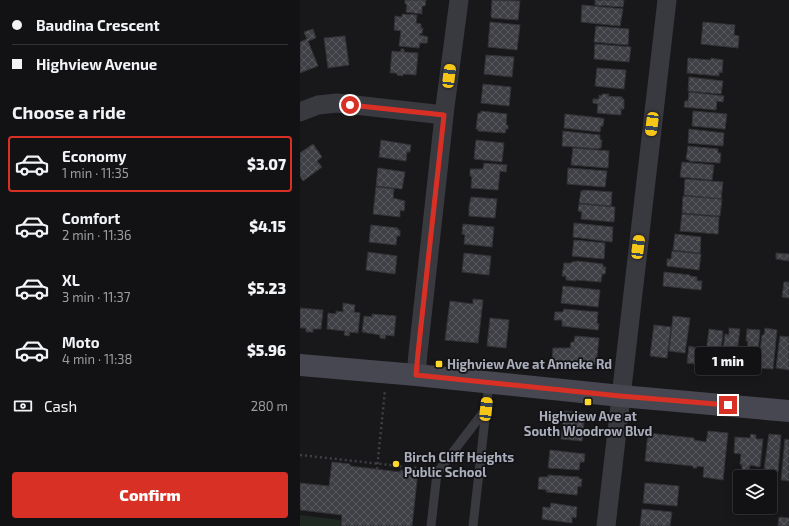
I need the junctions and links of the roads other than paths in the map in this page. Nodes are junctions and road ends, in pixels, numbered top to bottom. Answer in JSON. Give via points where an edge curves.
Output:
{"nodes":[{"id":1,"x":458,"y":0,"type":"edge"},
{"id":2,"x":667,"y":0,"type":"edge"},
{"id":3,"x":300,"y":112,"type":"edge"},
{"id":4,"x":444,"y":115,"type":"junction"},
{"id":5,"x":300,"y":365,"type":"edge"},
{"id":6,"x":416,"y":375,"type":"junction"},
{"id":7,"x":489,"y":383,"type":"junction"},
{"id":8,"x":620,"y":396,"type":"junction"},
{"id":9,"x":486,"y":409,"type":"junction"},
{"id":10,"x":789,"y":410,"type":"edge"},
{"id":11,"x":431,"y":526,"type":"edge"},
{"id":12,"x":473,"y":526,"type":"edge"},
{"id":13,"x":606,"y":526,"type":"edge"}],
"edges":[{"from":1,"to":4,"type":"street"},
{"from":2,"to":8,"type":"street"},
{"from":3,"to":4,"type":"street","via":[[318,105],[337,103]]},
{"from":4,"to":6,"type":"street"},
{"from":5,"to":6,"type":"street"},
{"from":6,"to":7,"type":"street"},
{"from":7,"to":8,"type":"street"},
{"from":7,"to":9,"type":"lane"},
{"from":8,"to":10,"type":"street"},
{"from":8,"to":13,"type":"street"},
{"from":9,"to":11,"type":"lane","via":[[437,473]]},
{"from":9,"to":12,"type":"lane"}]}
